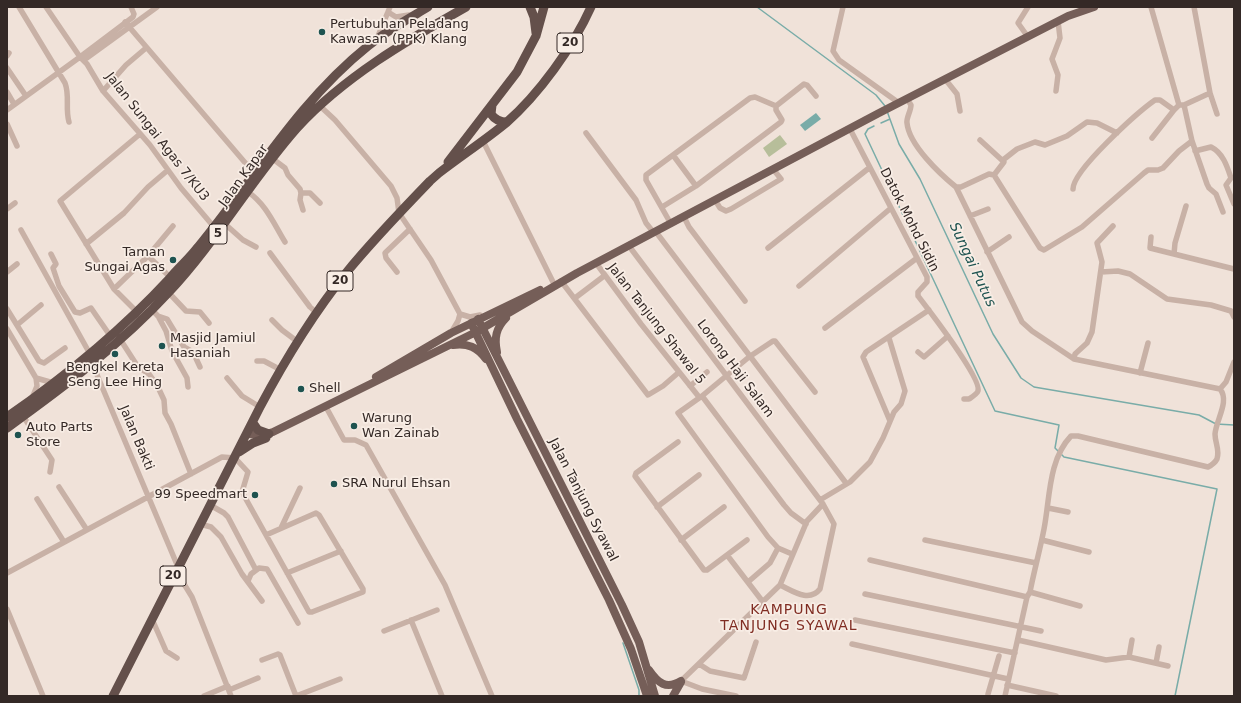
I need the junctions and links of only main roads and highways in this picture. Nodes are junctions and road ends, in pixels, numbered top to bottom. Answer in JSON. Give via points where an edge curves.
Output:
{"nodes":[{"id":1,"x":466,"y":7,"type":"edge"},
{"id":2,"x":530,"y":7,"type":"edge"},
{"id":3,"x":544,"y":7,"type":"edge"},
{"id":4,"x":1094,"y":7,"type":"edge"},
{"id":5,"x":425,"y":9,"type":"edge"},
{"id":6,"x":591,"y":9,"type":"edge"},
{"id":7,"x":536,"y":36,"type":"junction"},
{"id":8,"x":492,"y":105,"type":"junction"},
{"id":9,"x":507,"y":122,"type":"junction"},
{"id":10,"x":441,"y":171,"type":"junction"},
{"id":11,"x":558,"y":282,"type":"junction"},
{"id":12,"x":518,"y":308,"type":"junction"},
{"id":13,"x":475,"y":321,"type":"junction"},
{"id":14,"x":479,"y":330,"type":"junction"},
{"id":15,"x":447,"y":346,"type":"junction"},
{"id":16,"x":91,"y":359,"type":"junction"},
{"id":17,"x":496,"y":364,"type":"junction"},
{"id":18,"x":330,"y":405,"type":"junction"},
{"id":19,"x":7,"y":417,"type":"edge"},
{"id":20,"x":252,"y":423,"type":"junction"},
{"id":21,"x":7,"y":428,"type":"edge"},
{"id":22,"x":246,"y":436,"type":"junction"},
{"id":23,"x":267,"y":436,"type":"junction"},
{"id":24,"x":236,"y":456,"type":"junction"},
{"id":25,"x":645,"y":664,"type":"junction"},
{"id":26,"x":645,"y":694,"type":"edge"},
{"id":27,"x":113,"y":696,"type":"edge"},
{"id":28,"x":655,"y":696,"type":"edge"},
{"id":29,"x":673,"y":696,"type":"edge"}],
"edges":[{"from":1,"to":16,"type":"highway","name":"Jalan Kapar","number":"5","via":[[374,64],[320,106],[273,159],[155,313]]},
{"from":2,"to":7,"type":"highway"},
{"from":3,"to":7,"type":"highway","number":"20"},
{"from":4,"to":11,"type":"main road","via":[[1058,21]]},
{"from":5,"to":16,"type":"highway","name":"Jalan Kapar","number":"5","via":[[375,41],[321,90],[253,172],[198,248]]},
{"from":6,"to":9,"type":"highway","number":"20","via":[[547,77]]},
{"from":7,"to":8,"type":"highway","number":"20","via":[[517,72]]},
{"from":8,"to":9,"type":"highway","via":[[491,114],[494,118],[500,122]]},
{"from":8,"to":10,"type":"highway","number":"20"},
{"from":9,"to":10,"type":"highway","number":"20"},
{"from":10,"to":20,"type":"highway","number":"20","via":[[399,213],[345,274],[298,342]]},
{"from":11,"to":12,"type":"main road"},
{"from":11,"to":13,"type":"main road"},
{"from":12,"to":14,"type":"main road"},
{"from":12,"to":17,"type":"main road","via":[[499,325],[496,335]]},
{"from":13,"to":14,"type":"main road","name":"Jalan Tanjung Syawal"},
{"from":13,"to":18,"type":"main road","via":[[424,348]]},
{"from":14,"to":15,"type":"main road"},
{"from":14,"to":17,"type":"main road","name":"Jalan Tanjung Syawal"},
{"from":15,"to":17,"type":"main road","via":[[466,344]]},
{"from":15,"to":18,"type":"main road"},
{"from":16,"to":19,"type":"highway","name":"Jalan Kapar","number":"5"},
{"from":16,"to":21,"type":"highway","name":"Jalan Kapar","number":"5"},
{"from":17,"to":25,"type":"main road","name":"Jalan Tanjung Syawal","via":[[621,602],[639,642]]},
{"from":17,"to":26,"type":"main road","name":"Jalan Tanjung Syawal","via":[[517,419],[609,600],[631,649]]},
{"from":18,"to":23,"type":"main road"},
{"from":20,"to":22,"type":"highway","number":"20"},
{"from":20,"to":23,"type":"highway"},
{"from":22,"to":23,"type":"main road"},
{"from":22,"to":24,"type":"highway","number":"20"},
{"from":23,"to":24,"type":"highway"},
{"from":24,"to":27,"type":"highway","number":"20"},
{"from":25,"to":28,"type":"main road","name":"Jalan Tanjung Syawal"},
{"from":25,"to":29,"type":"main road","via":[[662,685],[669,686],[681,681]]}]}
